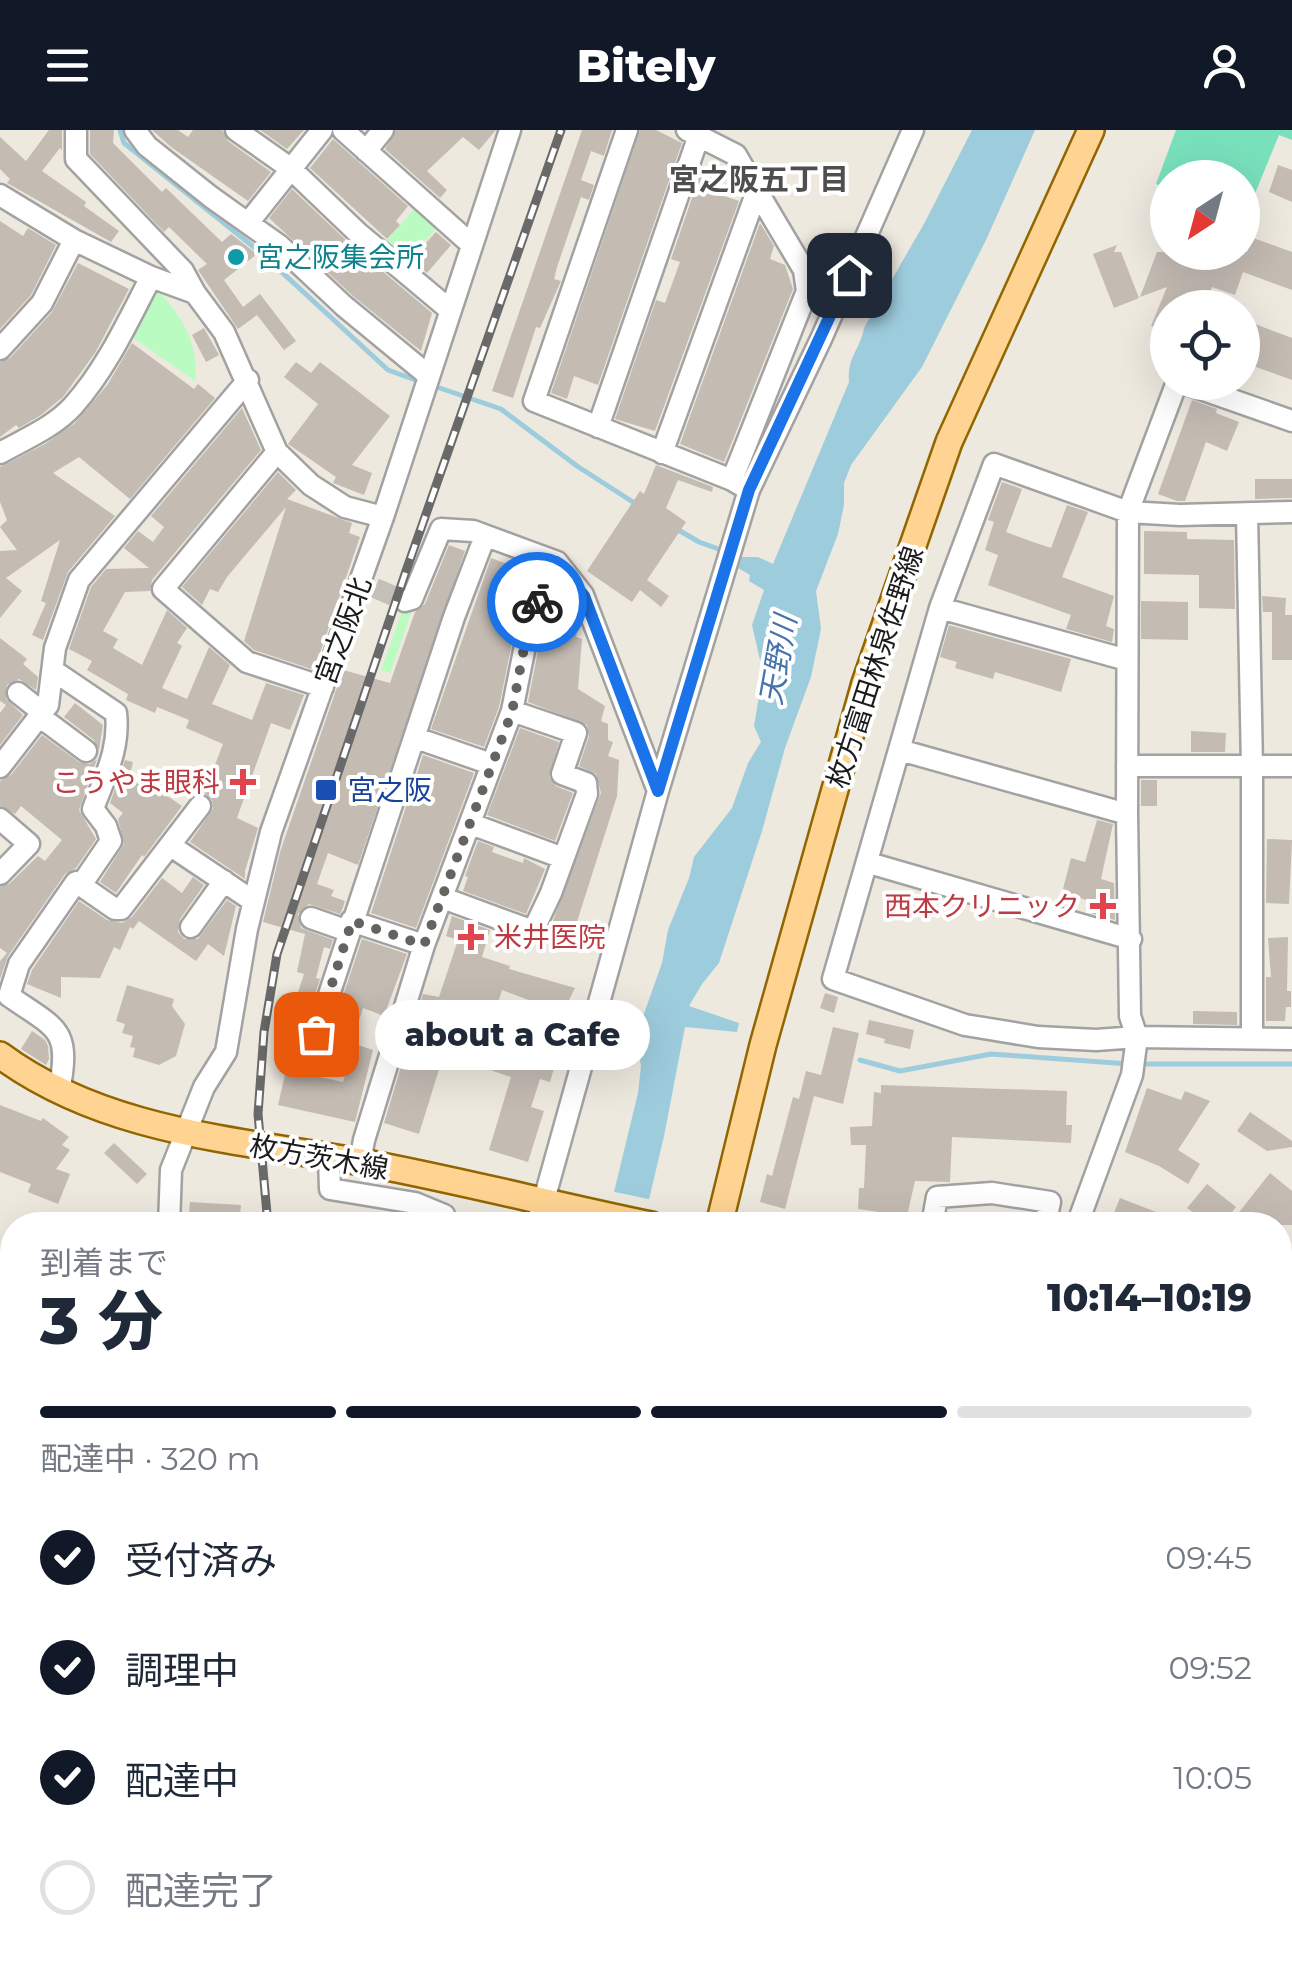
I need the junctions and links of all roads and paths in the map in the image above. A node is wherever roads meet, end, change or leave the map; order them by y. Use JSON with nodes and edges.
{"nodes":[{"id":1,"x":76,"y":130,"type":"edge"},
{"id":2,"x":135,"y":130,"type":"edge"},
{"id":3,"x":236,"y":130,"type":"edge"},
{"id":4,"x":322,"y":130,"type":"edge"},
{"id":5,"x":342,"y":130,"type":"edge"},
{"id":6,"x":382,"y":130,"type":"edge"},
{"id":7,"x":510,"y":130,"type":"edge"},
{"id":8,"x":628,"y":130,"type":"edge"},
{"id":9,"x":913,"y":130,"type":"edge"},
{"id":10,"x":1090,"y":130,"type":"edge"},
{"id":11,"x":693,"y":132,"type":"edge"},
{"id":12,"x":366,"y":151,"type":"junction"},
{"id":13,"x":290,"y":168,"type":"junction"},
{"id":14,"x":757,"y":191,"type":"junction"},
{"id":15,"x":0,"y":195,"type":"edge"},
{"id":16,"x":248,"y":223,"type":"junction"},
{"id":17,"x":74,"y":240,"type":"junction"},
{"id":18,"x":472,"y":245,"type":"junction"},
{"id":19,"x":150,"y":276,"type":"junction"},
{"id":20,"x":194,"y":293,"type":"junction"},
{"id":21,"x":450,"y":310,"type":"junction"},
{"id":22,"x":0,"y":350,"type":"edge"},
{"id":23,"x":248,"y":380,"type":"junction"},
{"id":24,"x":426,"y":383,"type":"junction"},
{"id":25,"x":1172,"y":400,"type":"edge"},
{"id":26,"x":1231,"y":400,"type":"edge"},
{"id":27,"x":1292,"y":421,"type":"edge"},
{"id":28,"x":598,"y":427,"type":"junction"},
{"id":29,"x":277,"y":452,"type":"junction"},
{"id":30,"x":0,"y":453,"type":"edge"},
{"id":31,"x":662,"y":453,"type":"junction"},
{"id":32,"x":740,"y":485,"type":"junction"},
{"id":33,"x":1128,"y":512,"type":"junction"},
{"id":34,"x":1292,"y":512,"type":"edge"},
{"id":35,"x":1247,"y":514,"type":"junction"},
{"id":36,"x":383,"y":517,"type":"junction"},
{"id":37,"x":485,"y":536,"type":"junction"},
{"id":38,"x":556,"y":562,"type":"junction"},
{"id":39,"x":404,"y":600,"type":"dead end"},
{"id":40,"x":940,"y":608,"type":"junction"},
{"id":41,"x":1126,"y":660,"type":"junction"},
{"id":42,"x":54,"y":671,"type":"junction"},
{"id":43,"x":323,"y":687,"type":"junction"},
{"id":44,"x":18,"y":693,"type":"dead end"},
{"id":45,"x":512,"y":712,"type":"junction"},
{"id":46,"x":41,"y":714,"type":"junction"},
{"id":47,"x":416,"y":738,"type":"junction"},
{"id":48,"x":900,"y":750,"type":"junction"},
{"id":49,"x":86,"y":751,"type":"dead end"},
{"id":50,"x":491,"y":764,"type":"junction"},
{"id":51,"x":1128,"y":766,"type":"junction"},
{"id":52,"x":1292,"y":766,"type":"edge"},
{"id":53,"x":1252,"y":767,"type":"junction"},
{"id":54,"x":0,"y":768,"type":"edge"},
{"id":55,"x":658,"y":791,"type":"junction"},
{"id":56,"x":200,"y":806,"type":"dead end"},
{"id":57,"x":1127,"y":814,"type":"junction"},
{"id":58,"x":0,"y":819,"type":"edge"},
{"id":59,"x":471,"y":824,"type":"junction"},
{"id":60,"x":172,"y":846,"type":"junction"},
{"id":61,"x":563,"y":858,"type":"junction"},
{"id":62,"x":869,"y":863,"type":"junction"},
{"id":63,"x":0,"y":874,"type":"edge"},
{"id":64,"x":224,"y":881,"type":"junction"},
{"id":65,"x":80,"y":885,"type":"junction"},
{"id":66,"x":443,"y":898,"type":"junction"},
{"id":67,"x":253,"y":901,"type":"junction"},
{"id":68,"x":311,"y":918,"type":"dead end"},
{"id":69,"x":350,"y":926,"type":"junction"},
{"id":70,"x":191,"y":927,"type":"dead end"},
{"id":71,"x":1131,"y":939,"type":"junction"},
{"id":72,"x":424,"y":945,"type":"junction"},
{"id":73,"x":316,"y":1034,"type":"dead end"},
{"id":74,"x":1252,"y":1037,"type":"junction"},
{"id":75,"x":1292,"y":1038,"type":"edge"},
{"id":76,"x":1136,"y":1045,"type":"junction"},
{"id":77,"x":0,"y":1055,"type":"edge"},
{"id":78,"x":59,"y":1092,"type":"junction"},
{"id":79,"x":186,"y":1133,"type":"junction"},
{"id":80,"x":329,"y":1158,"type":"junction"},
{"id":81,"x":360,"y":1162,"type":"junction"},
{"id":82,"x":544,"y":1211,"type":"edge"},
{"id":83,"x":169,"y":1212,"type":"edge"},
{"id":84,"x":437,"y":1212,"type":"edge"},
{"id":85,"x":722,"y":1212,"type":"edge"},
{"id":86,"x":934,"y":1212,"type":"edge"},
{"id":87,"x":1048,"y":1212,"type":"edge"},
{"id":88,"x":1083,"y":1212,"type":"edge"}],
"edges":[{"from":1,"to":20,"type":"street"},
{"from":2,"to":16,"type":"street"},
{"from":3,"to":13,"type":"street"},
{"from":4,"to":13,"type":"street"},
{"from":5,"to":12,"type":"street"},
{"from":6,"to":12,"type":"street"},
{"from":7,"to":18,"type":"street","name":"宮之阪北"},
{"from":8,"to":28,"type":"street"},
{"from":9,"to":32,"type":"street"},
{"from":10,"to":85,"type":"main road","name":"枚方富田林泉佐野線"},
{"from":11,"to":14,"type":"street"},
{"from":11,"to":28,"type":"street"},
{"from":12,"to":18,"type":"street"},
{"from":13,"to":16,"type":"street"},
{"from":13,"to":21,"type":"street"},
{"from":14,"to":31,"type":"street"},
{"from":14,"to":32,"type":"street"},
{"from":15,"to":17,"type":"street"},
{"from":16,"to":24,"type":"street"},
{"from":17,"to":19,"type":"street"},
{"from":17,"to":22,"type":"street"},
{"from":18,"to":21,"type":"street","name":"宮之阪北"},
{"from":19,"to":20,"type":"street"},
{"from":19,"to":30,"type":"street"},
{"from":20,"to":23,"type":"street"},
{"from":21,"to":24,"type":"street","name":"宮之阪北"},
{"from":23,"to":29,"type":"street"},
{"from":23,"to":42,"type":"street"},
{"from":24,"to":36,"type":"street","name":"宮之阪北"},
{"from":25,"to":33,"type":"street"},
{"from":26,"to":27,"type":"street"},
{"from":28,"to":31,"type":"street"},
{"from":29,"to":36,"type":"street"},
{"from":29,"to":43,"type":"street"},
{"from":31,"to":32,"type":"street"},
{"from":32,"to":55,"type":"street"},
{"from":33,"to":35,"type":"street"},
{"from":33,"to":40,"type":"street"},
{"from":33,"to":41,"type":"street"},
{"from":34,"to":35,"type":"street"},
{"from":35,"to":53,"type":"street"},
{"from":36,"to":43,"type":"street","name":"宮之阪北"},
{"from":37,"to":38,"type":"street"},
{"from":37,"to":39,"type":"street"},
{"from":37,"to":47,"type":"street"},
{"from":38,"to":45,"type":"street"},
{"from":38,"to":55,"type":"street"},
{"from":40,"to":41,"type":"street"},
{"from":40,"to":48,"type":"street"},
{"from":41,"to":51,"type":"street"},
{"from":42,"to":46,"type":"street"},
{"from":42,"to":65,"type":"street"},
{"from":43,"to":67,"type":"street","name":"宮之阪北"},
{"from":44,"to":46,"type":"street"},
{"from":45,"to":50,"type":"street"},
{"from":45,"to":61,"type":"street"},
{"from":46,"to":49,"type":"street"},
{"from":46,"to":54,"type":"street"},
{"from":47,"to":50,"type":"street"},
{"from":47,"to":69,"type":"street"},
{"from":48,"to":57,"type":"street"},
{"from":48,"to":62,"type":"street"},
{"from":50,"to":59,"type":"street"},
{"from":51,"to":53,"type":"street"},
{"from":51,"to":57,"type":"street"},
{"from":52,"to":53,"type":"street"},
{"from":53,"to":74,"type":"street"},
{"from":55,"to":82,"type":"street"},
{"from":56,"to":60,"type":"street"},
{"from":57,"to":71,"type":"street"},
{"from":58,"to":63,"type":"street"},
{"from":59,"to":61,"type":"street"},
{"from":59,"to":66,"type":"street"},
{"from":60,"to":64,"type":"street"},
{"from":60,"to":65,"type":"street"},
{"from":61,"to":66,"type":"street"},
{"from":62,"to":71,"type":"street"},
{"from":62,"to":76,"type":"street"},
{"from":64,"to":67,"type":"street"},
{"from":64,"to":70,"type":"street"},
{"from":65,"to":78,"type":"street"},
{"from":66,"to":72,"type":"street"},
{"from":67,"to":79,"type":"street","name":"宮之阪北"},
{"from":68,"to":69,"type":"street"},
{"from":69,"to":72,"type":"street"},
{"from":69,"to":73,"type":"street"},
{"from":71,"to":76,"type":"street"},
{"from":72,"to":81,"type":"street"},
{"from":74,"to":75,"type":"street"},
{"from":74,"to":76,"type":"street"},
{"from":76,"to":88,"type":"street"},
{"from":77,"to":78,"type":"main road","name":"枚方茨木線"},
{"from":78,"to":79,"type":"main road","name":"枚方茨木線"},
{"from":79,"to":80,"type":"main road","name":"枚方茨木線"},
{"from":79,"to":83,"type":"street","name":"宮之阪北"},
{"from":80,"to":81,"type":"main road","name":"枚方茨木線"},
{"from":80,"to":84,"type":"street"},
{"from":81,"to":82,"type":"main road","name":"枚方茨木線"},
{"from":86,"to":87,"type":"street"}]}
